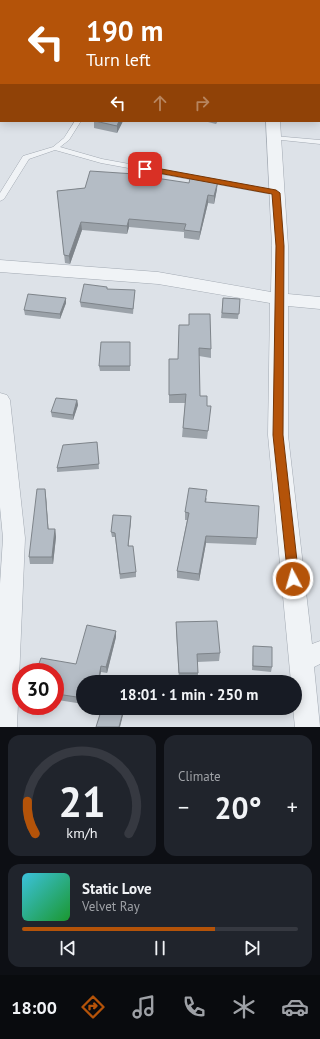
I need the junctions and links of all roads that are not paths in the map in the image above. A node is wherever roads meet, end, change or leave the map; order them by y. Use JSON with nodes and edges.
{"nodes":[{"id":1,"x":77,"y":122,"type":"edge"},
{"id":2,"x":274,"y":130,"type":"edge"},
{"id":3,"x":320,"y":142,"type":"edge"},
{"id":4,"x":55,"y":148,"type":"junction"},
{"id":5,"x":276,"y":193,"type":"junction"},
{"id":6,"x":0,"y":199,"type":"edge"},
{"id":7,"x":0,"y":266,"type":"edge"},
{"id":8,"x":280,"y":299,"type":"junction"},
{"id":9,"x":320,"y":303,"type":"edge"},
{"id":10,"x":0,"y":400,"type":"edge"},
{"id":11,"x":310,"y":654,"type":"edge"},
{"id":12,"x":4,"y":727,"type":"edge"},
{"id":13,"x":308,"y":727,"type":"edge"}],
"edges":[{"from":1,"to":4,"type":"lane"},
{"from":2,"to":3,"type":"lane"},
{"from":2,"to":5,"type":"street"},
{"from":4,"to":5,"type":"lane"},
{"from":4,"to":6,"type":"lane"},
{"from":5,"to":8,"type":"street"},
{"from":7,"to":8,"type":"street"},
{"from":8,"to":9,"type":"street"},
{"from":8,"to":11,"type":"street"},
{"from":10,"to":12,"type":"street"},
{"from":11,"to":13,"type":"street"}]}
